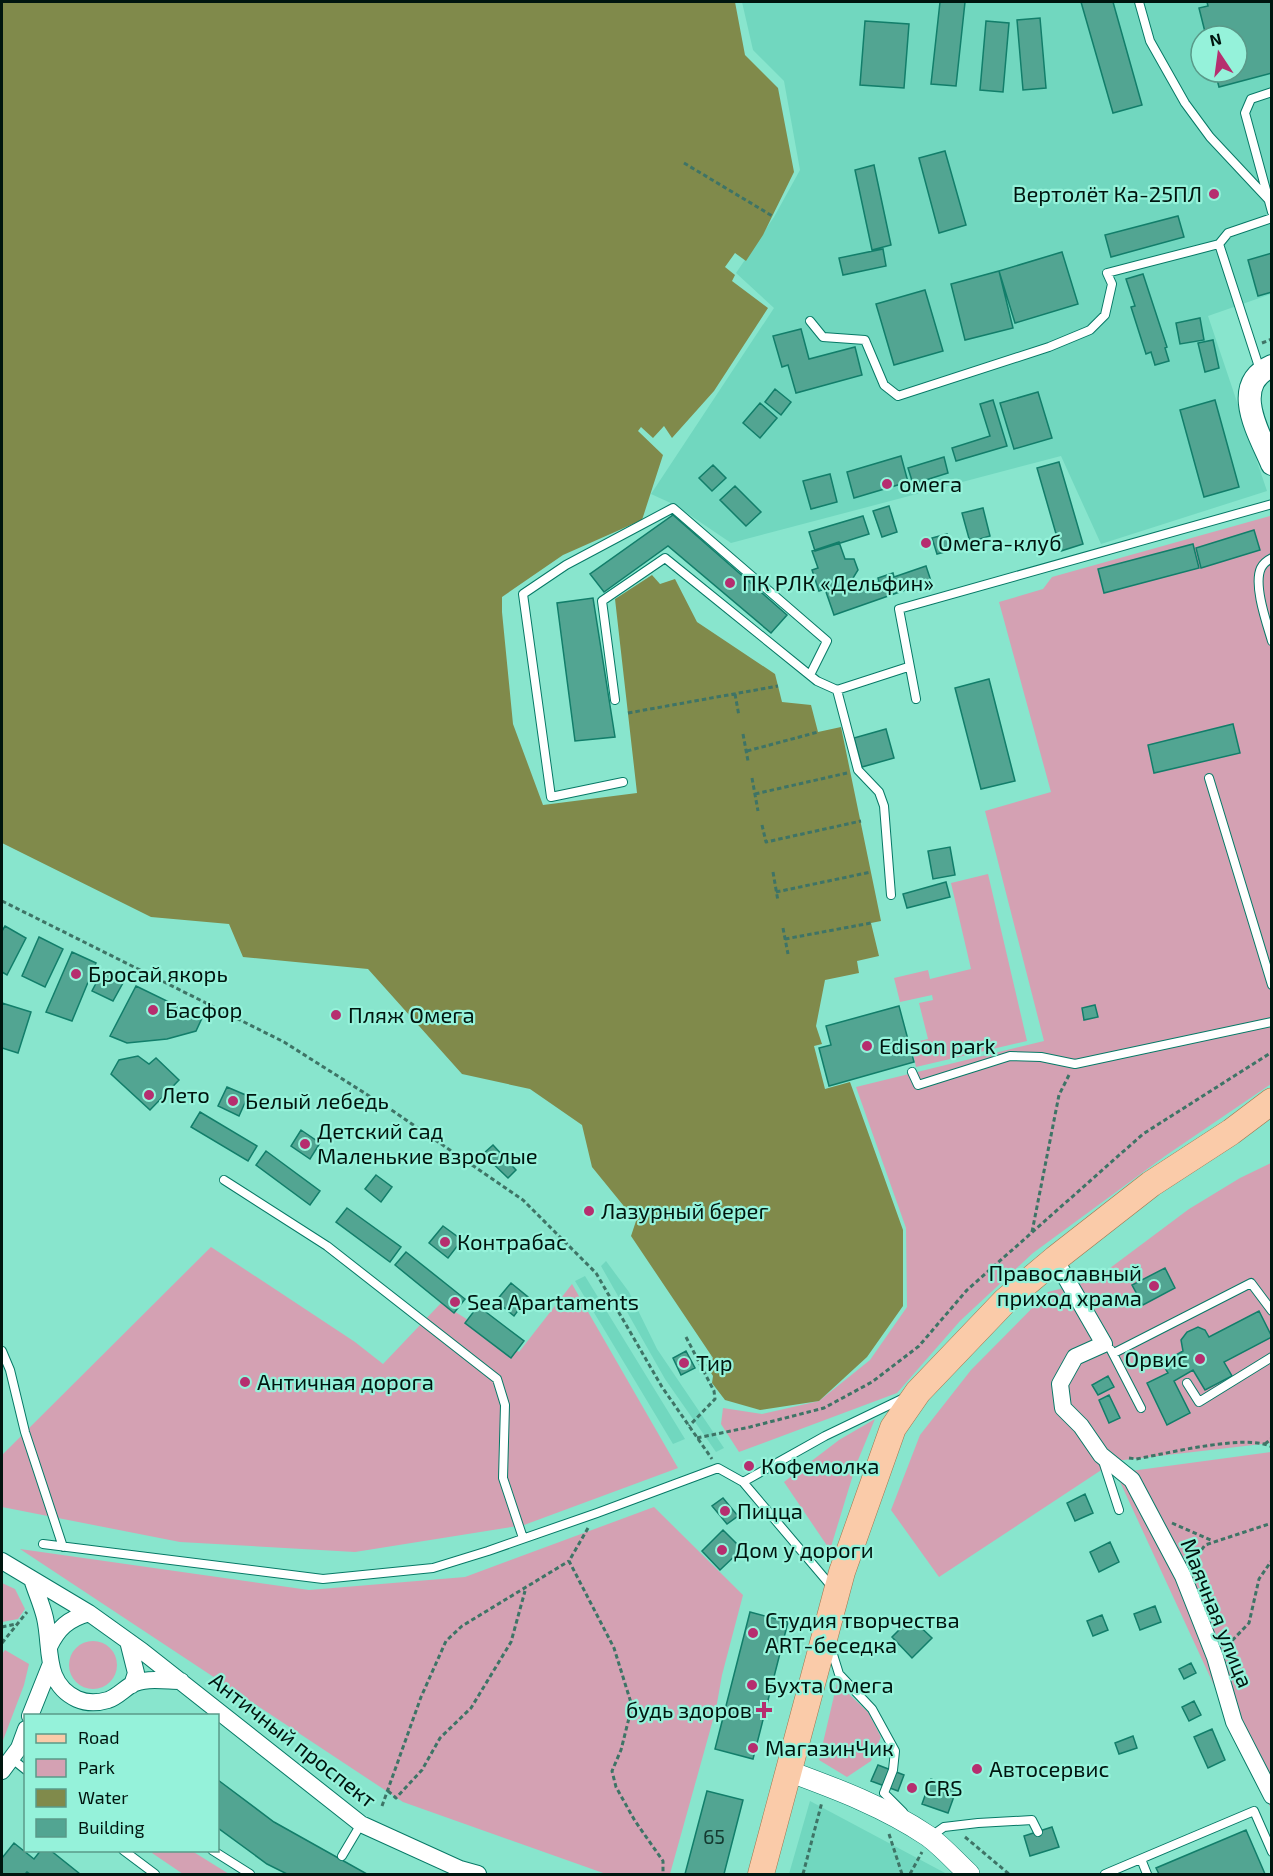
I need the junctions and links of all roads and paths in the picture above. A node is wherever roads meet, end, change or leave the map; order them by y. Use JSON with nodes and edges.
{"nodes":[{"id":1,"x":1139,"y":2,"type":"edge"},
{"id":2,"x":1272,"y":92,"type":"edge"},
{"id":3,"x":684,"y":163,"type":"dead end"},
{"id":4,"x":1268,"y":199,"type":"junction"},
{"id":5,"x":1272,"y":212,"type":"edge"},
{"id":6,"x":774,"y":217,"type":"dead end"},
{"id":7,"x":1272,"y":218,"type":"edge"},
{"id":8,"x":1219,"y":244,"type":"junction"},
{"id":9,"x":810,"y":321,"type":"dead end"},
{"id":10,"x":1266,"y":368,"type":"edge"},
{"id":11,"x":1252,"y":416,"type":"junction"},
{"id":12,"x":1272,"y":434,"type":"edge"},
{"id":13,"x":1272,"y":464,"type":"edge"},
{"id":14,"x":1272,"y":504,"type":"edge"},
{"id":15,"x":1272,"y":558,"type":"edge"},
{"id":16,"x":1272,"y":641,"type":"edge"},
{"id":17,"x":909,"y":667,"type":"junction"},
{"id":18,"x":810,"y":675,"type":"junction"},
{"id":19,"x":778,"y":686,"type":"dead end"},
{"id":20,"x":837,"y":690,"type":"junction"},
{"id":21,"x":735,"y":694,"type":"junction"},
{"id":22,"x":916,"y":699,"type":"dead end"},
{"id":23,"x":615,"y":700,"type":"dead end"},
{"id":24,"x":628,"y":713,"type":"dead end"},
{"id":25,"x":739,"y":716,"type":"dead end"},
{"id":26,"x":818,"y":732,"type":"dead end"},
{"id":27,"x":743,"y":734,"type":"dead end"},
{"id":28,"x":747,"y":751,"type":"junction"},
{"id":29,"x":748,"y":761,"type":"dead end"},
{"id":30,"x":850,"y":772,"type":"dead end"},
{"id":31,"x":752,"y":778,"type":"dead end"},
{"id":32,"x":1209,"y":778,"type":"dead end"},
{"id":33,"x":622,"y":782,"type":"dead end"},
{"id":34,"x":755,"y":794,"type":"junction"},
{"id":35,"x":758,"y":811,"type":"dead end"},
{"id":36,"x":861,"y":821,"type":"dead end"},
{"id":37,"x":762,"y":825,"type":"dead end"},
{"id":38,"x":772,"y":872,"type":"dead end"},
{"id":39,"x":871,"y":872,"type":"dead end"},
{"id":40,"x":776,"y":892,"type":"junction"},
{"id":41,"x":891,"y":895,"type":"dead end"},
{"id":42,"x":2,"y":901,"type":"edge"},
{"id":43,"x":778,"y":901,"type":"dead end"},
{"id":44,"x":871,"y":923,"type":"dead end"},
{"id":45,"x":783,"y":928,"type":"dead end"},
{"id":46,"x":785,"y":939,"type":"junction"},
{"id":47,"x":788,"y":954,"type":"dead end"},
{"id":48,"x":1272,"y":985,"type":"edge"},
{"id":49,"x":1272,"y":1022,"type":"edge"},
{"id":50,"x":1272,"y":1052,"type":"edge"},
{"id":51,"x":1075,"y":1064,"type":"junction"},
{"id":52,"x":912,"y":1072,"type":"dead end"},
{"id":53,"x":1272,"y":1101,"type":"edge"},
{"id":54,"x":1272,"y":1122,"type":"edge"},
{"id":55,"x":1231,"y":1132,"type":"junction"},
{"id":56,"x":224,"y":1180,"type":"dead end"},
{"id":57,"x":1032,"y":1233,"type":"junction"},
{"id":58,"x":1055,"y":1259,"type":"junction"},
{"id":59,"x":1272,"y":1311,"type":"edge"},
{"id":60,"x":686,"y":1337,"type":"dead end"},
{"id":61,"x":1109,"y":1348,"type":"junction"},
{"id":62,"x":2,"y":1351,"type":"edge"},
{"id":63,"x":1272,"y":1357,"type":"edge"},
{"id":64,"x":1187,"y":1383,"type":"dead end"},
{"id":65,"x":918,"y":1392,"type":"junction"},
{"id":66,"x":1141,"y":1408,"type":"dead end"},
{"id":67,"x":689,"y":1426,"type":"junction"},
{"id":68,"x":697,"y":1438,"type":"junction"},
{"id":69,"x":1272,"y":1438,"type":"edge"},
{"id":70,"x":1265,"y":1444,"type":"junction"},
{"id":71,"x":1272,"y":1447,"type":"edge"},
{"id":72,"x":1101,"y":1455,"type":"junction"},
{"id":73,"x":718,"y":1468,"type":"junction"},
{"id":74,"x":743,"y":1482,"type":"junction"},
{"id":75,"x":1119,"y":1510,"type":"dead end"},
{"id":76,"x":597,"y":1513,"type":"junction"},
{"id":77,"x":1150,"y":1513,"type":"junction"},
{"id":78,"x":1272,"y":1523,"type":"edge"},
{"id":79,"x":523,"y":1538,"type":"junction"},
{"id":80,"x":1214,"y":1541,"type":"junction"},
{"id":81,"x":43,"y":1544,"type":"dead end"},
{"id":82,"x":63,"y":1547,"type":"junction"},
{"id":83,"x":1272,"y":1560,"type":"edge"},
{"id":84,"x":569,"y":1561,"type":"junction"},
{"id":85,"x":2,"y":1562,"type":"edge"},
{"id":86,"x":1183,"y":1576,"type":"junction"},
{"id":87,"x":32,"y":1579,"type":"junction"},
{"id":88,"x":526,"y":1589,"type":"junction"},
{"id":89,"x":837,"y":1592,"type":"junction"},
{"id":90,"x":27,"y":1604,"type":"dead end"},
{"id":91,"x":88,"y":1613,"type":"junction"},
{"id":92,"x":18,"y":1624,"type":"junction"},
{"id":93,"x":2,"y":1626,"type":"edge"},
{"id":94,"x":827,"y":1634,"type":"junction"},
{"id":95,"x":128,"y":1641,"type":"junction"},
{"id":96,"x":2,"y":1643,"type":"edge"},
{"id":97,"x":49,"y":1647,"type":"junction"},
{"id":98,"x":1215,"y":1658,"type":"junction"},
{"id":99,"x":50,"y":1666,"type":"junction"},
{"id":100,"x":181,"y":1681,"type":"junction"},
{"id":101,"x":132,"y":1685,"type":"junction"},
{"id":102,"x":100,"y":1701,"type":"junction"},
{"id":103,"x":31,"y":1714,"type":"edge"},
{"id":104,"x":79,"y":1714,"type":"edge"},
{"id":105,"x":24,"y":1733,"type":"edge"},
{"id":106,"x":14,"y":1755,"type":"edge"},
{"id":107,"x":24,"y":1768,"type":"edge"},
{"id":108,"x":788,"y":1771,"type":"junction"},
{"id":109,"x":826,"y":1785,"type":"junction"},
{"id":110,"x":388,"y":1791,"type":"junction"},
{"id":111,"x":1272,"y":1796,"type":"edge"},
{"id":112,"x":883,"y":1801,"type":"junction"},
{"id":113,"x":382,"y":1806,"type":"dead end"},
{"id":114,"x":361,"y":1824,"type":"junction"},
{"id":115,"x":950,"y":1826,"type":"junction"},
{"id":116,"x":1038,"y":1832,"type":"dead end"},
{"id":117,"x":929,"y":1837,"type":"junction"},
{"id":118,"x":128,"y":1852,"type":"edge"},
{"id":119,"x":214,"y":1852,"type":"edge"},
{"id":120,"x":1272,"y":1852,"type":"edge"},
{"id":121,"x":342,"y":1856,"type":"dead end"},
{"id":122,"x":1141,"y":1859,"type":"junction"},
{"id":123,"x":155,"y":1875,"type":"edge"},
{"id":124,"x":250,"y":1875,"type":"edge"},
{"id":125,"x":478,"y":1875,"type":"edge"},
{"id":126,"x":663,"y":1875,"type":"edge"},
{"id":127,"x":760,"y":1875,"type":"edge"},
{"id":128,"x":803,"y":1875,"type":"edge"},
{"id":129,"x":902,"y":1875,"type":"edge"},
{"id":130,"x":910,"y":1875,"type":"edge"},
{"id":131,"x":969,"y":1875,"type":"edge"},
{"id":132,"x":1009,"y":1875,"type":"edge"},
{"id":133,"x":1105,"y":1875,"type":"edge"},
{"id":134,"x":1147,"y":1875,"type":"edge"}],
"edges":[{"from":1,"to":4,"type":"lane"},
{"from":2,"to":4,"type":"lane"},
{"from":3,"to":6,"type":"path"},
{"from":4,"to":5,"type":"lane"},
{"from":7,"to":8,"type":"lane"},
{"from":8,"to":9,"type":"lane"},
{"from":8,"to":10,"type":"lane"},
{"from":10,"to":11,"type":"main road"},
{"from":11,"to":12,"type":"main road"},
{"from":11,"to":13,"type":"main road"},
{"from":14,"to":17,"type":"lane"},
{"from":15,"to":16,"type":"lane"},
{"from":17,"to":20,"type":"lane"},
{"from":17,"to":22,"type":"lane"},
{"from":18,"to":20,"type":"lane"},
{"from":18,"to":23,"type":"lane"},
{"from":18,"to":33,"type":"lane"},
{"from":19,"to":21,"type":"path"},
{"from":20,"to":41,"type":"lane"},
{"from":21,"to":24,"type":"path"},
{"from":21,"to":25,"type":"path"},
{"from":26,"to":28,"type":"path"},
{"from":27,"to":28,"type":"path"},
{"from":28,"to":29,"type":"path"},
{"from":30,"to":34,"type":"path"},
{"from":31,"to":34,"type":"path"},
{"from":32,"to":48,"type":"lane"},
{"from":34,"to":35,"type":"path"},
{"from":36,"to":37,"type":"path"},
{"from":38,"to":40,"type":"path"},
{"from":39,"to":40,"type":"path"},
{"from":40,"to":43,"type":"path"},
{"from":42,"to":67,"type":"path"},
{"from":44,"to":46,"type":"path"},
{"from":45,"to":46,"type":"path"},
{"from":46,"to":47,"type":"path"},
{"from":49,"to":51,"type":"lane"},
{"from":50,"to":57,"type":"path"},
{"from":51,"to":52,"type":"lane"},
{"from":51,"to":57,"type":"path"},
{"from":53,"to":55,"type":"main road"},
{"from":54,"to":55,"type":"main road"},
{"from":55,"to":58,"type":"main road"},
{"from":56,"to":79,"type":"lane"},
{"from":57,"to":68,"type":"path"},
{"from":58,"to":61,"type":"street"},
{"from":58,"to":65,"type":"main road"},
{"from":59,"to":61,"type":"lane"},
{"from":60,"to":67,"type":"path"},
{"from":61,"to":66,"type":"lane"},
{"from":61,"to":72,"type":"street","name":"Маячная улица"},
{"from":62,"to":82,"type":"lane"},
{"from":63,"to":64,"type":"lane"},
{"from":65,"to":74,"type":"lane"},
{"from":65,"to":89,"type":"main road"},
{"from":67,"to":68,"type":"path"},
{"from":68,"to":73,"type":"path"},
{"from":69,"to":70,"type":"path"},
{"from":70,"to":71,"type":"path"},
{"from":70,"to":72,"type":"path"},
{"from":72,"to":75,"type":"lane"},
{"from":72,"to":77,"type":"street","name":"Маячная улица"},
{"from":73,"to":74,"type":"lane"},
{"from":73,"to":76,"type":"lane"},
{"from":74,"to":89,"type":"lane"},
{"from":76,"to":79,"type":"lane"},
{"from":76,"to":84,"type":"path"},
{"from":77,"to":80,"type":"path"},
{"from":77,"to":86,"type":"street","name":"Маячная улица"},
{"from":78,"to":80,"type":"path"},
{"from":79,"to":82,"type":"lane"},
{"from":80,"to":86,"type":"path"},
{"from":81,"to":82,"type":"lane"},
{"from":83,"to":98,"type":"path"},
{"from":84,"to":88,"type":"path"},
{"from":84,"to":126,"type":"path"},
{"from":85,"to":87,"type":"street","name":"Античный проспект"},
{"from":86,"to":98,"type":"street","name":"Маячная улица"},
{"from":87,"to":91,"type":"street","name":"Античный проспект"},
{"from":87,"to":97,"type":"street"},
{"from":88,"to":110,"type":"path"},
{"from":88,"to":110,"type":"path"},
{"from":89,"to":94,"type":"main road"},
{"from":90,"to":92,"type":"path"},
{"from":91,"to":95,"type":"street","name":"Античный проспект"},
{"from":91,"to":97,"type":"street"},
{"from":92,"to":93,"type":"path"},
{"from":92,"to":96,"type":"path"},
{"from":94,"to":108,"type":"main road"},
{"from":94,"to":112,"type":"lane"},
{"from":95,"to":100,"type":"street","name":"Античный проспект"},
{"from":95,"to":101,"type":"street"},
{"from":97,"to":99,"type":"street"},
{"from":98,"to":111,"type":"street","name":"Маячная улица"},
{"from":99,"to":102,"type":"street"},
{"from":99,"to":103,"type":"street"},
{"from":100,"to":101,"type":"street","name":"Античный проспект"},
{"from":100,"to":114,"type":"street","name":"Античный проспект"},
{"from":101,"to":102,"type":"street","name":"Античный проспект"},
{"from":102,"to":104,"type":"street","name":"Античный проспект"},
{"from":105,"to":106,"type":"street"},
{"from":106,"to":107,"type":"lane"},
{"from":108,"to":109,"type":"street"},
{"from":108,"to":127,"type":"main road"},
{"from":109,"to":112,"type":"street"},
{"from":109,"to":128,"type":"path"},
{"from":110,"to":113,"type":"path"},
{"from":112,"to":117,"type":"street"},
{"from":112,"to":129,"type":"path"},
{"from":114,"to":121,"type":"lane"},
{"from":114,"to":125,"type":"street","name":"Античный проспект"},
{"from":115,"to":116,"type":"lane"},
{"from":115,"to":117,"type":"lane"},
{"from":115,"to":132,"type":"path"},
{"from":117,"to":130,"type":"path"},
{"from":117,"to":131,"type":"street"},
{"from":118,"to":123,"type":"lane"},
{"from":119,"to":124,"type":"lane"},
{"from":120,"to":122,"type":"lane"},
{"from":122,"to":133,"type":"lane"},
{"from":122,"to":134,"type":"lane"}]}
